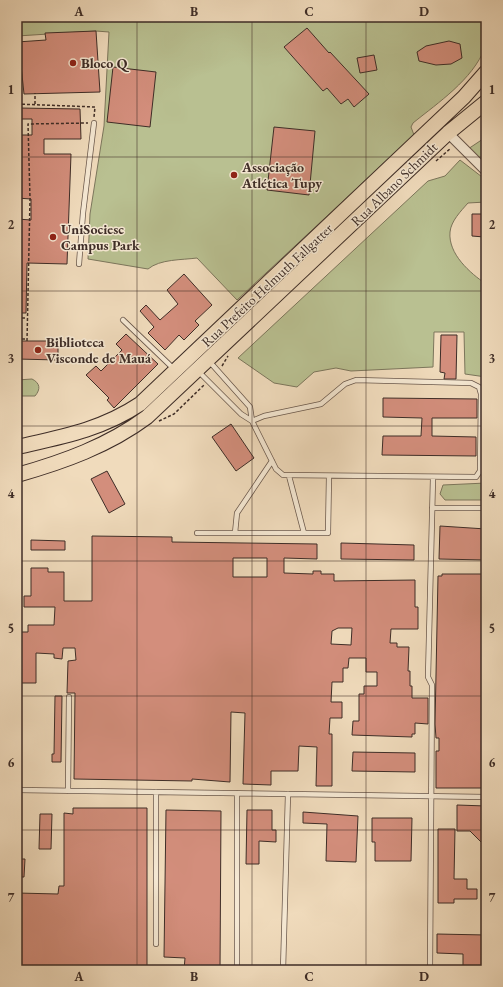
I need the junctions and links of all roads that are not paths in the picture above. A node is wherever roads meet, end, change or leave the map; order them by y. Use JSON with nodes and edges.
{"nodes":[{"id":1,"x":486,"y":72,"type":"edge"},
{"id":2,"x":486,"y":102,"type":"edge"},
{"id":3,"x":94,"y":123,"type":"road end"},
{"id":4,"x":448,"y":133,"type":"junction"},
{"id":5,"x":486,"y":170,"type":"edge"},
{"id":6,"x":80,"y":264,"type":"dead end"},
{"id":7,"x":123,"y":320,"type":"dead end"},
{"id":8,"x":208,"y":360,"type":"junction"},
{"id":9,"x":176,"y":371,"type":"junction"},
{"id":10,"x":198,"y":371,"type":"junction"},
{"id":11,"x":252,"y":421,"type":"junction"},
{"id":12,"x":17,"y":447,"type":"edge"},
{"id":13,"x":272,"y":461,"type":"junction"},
{"id":14,"x":17,"y":475,"type":"edge"},
{"id":15,"x":289,"y":476,"type":"junction"},
{"id":16,"x":329,"y":476,"type":"junction"},
{"id":17,"x":433,"y":478,"type":"junction"},
{"id":18,"x":432,"y":508,"type":"junction"},
{"id":19,"x":486,"y":508,"type":"edge"},
{"id":20,"x":197,"y":533,"type":"dead end"},
{"id":21,"x":235,"y":533,"type":"junction"},
{"id":22,"x":304,"y":533,"type":"junction"},
{"id":23,"x":70,"y":697,"type":"dead end"},
{"id":24,"x":17,"y":790,"type":"edge"},
{"id":25,"x":68,"y":791,"type":"junction"},
{"id":26,"x":156,"y":792,"type":"junction"},
{"id":27,"x":237,"y":794,"type":"junction"},
{"id":28,"x":288,"y":794,"type":"junction"},
{"id":29,"x":431,"y":796,"type":"junction"},
{"id":30,"x":486,"y":797,"type":"edge"},
{"id":31,"x":156,"y":944,"type":"dead end"},
{"id":32,"x":237,"y":970,"type":"edge"},
{"id":33,"x":283,"y":970,"type":"edge"},
{"id":34,"x":430,"y":970,"type":"edge"}],
"edges":[{"from":1,"to":9,"type":"main road","name":"Rua Prefeito Helmuth Fallgatter"},
{"from":2,"to":4,"type":"main road","name":"Rua Albano Schmidt"},
{"from":3,"to":6,"type":"lane"},
{"from":4,"to":5,"type":"street"},
{"from":4,"to":8,"type":"main road","name":"Rua Albano Schmidt"},
{"from":7,"to":9,"type":"lane"},
{"from":8,"to":10,"type":"main road","name":"Rua Albano Schmidt"},
{"from":8,"to":11,"type":"lane"},
{"from":9,"to":12,"type":"main road","name":"Rua Prefeito Helmuth Fallgatter"},
{"from":10,"to":11,"type":"lane"},
{"from":10,"to":14,"type":"main road","name":"Rua Albano Schmidt"},
{"from":11,"to":13,"type":"lane"},
{"from":11,"to":17,"type":"lane"},
{"from":13,"to":15,"type":"lane"},
{"from":13,"to":21,"type":"lane"},
{"from":15,"to":16,"type":"lane"},
{"from":15,"to":22,"type":"lane"},
{"from":16,"to":17,"type":"lane"},
{"from":16,"to":22,"type":"lane"},
{"from":17,"to":18,"type":"lane"},
{"from":18,"to":19,"type":"lane"},
{"from":18,"to":29,"type":"lane"},
{"from":20,"to":21,"type":"lane"},
{"from":21,"to":22,"type":"lane"},
{"from":23,"to":25,"type":"lane"},
{"from":24,"to":25,"type":"lane"},
{"from":25,"to":26,"type":"lane"},
{"from":26,"to":27,"type":"lane"},
{"from":26,"to":31,"type":"lane"},
{"from":27,"to":28,"type":"lane"},
{"from":27,"to":32,"type":"lane"},
{"from":28,"to":29,"type":"lane"},
{"from":28,"to":33,"type":"lane"},
{"from":29,"to":30,"type":"lane"},
{"from":29,"to":34,"type":"lane"}]}
